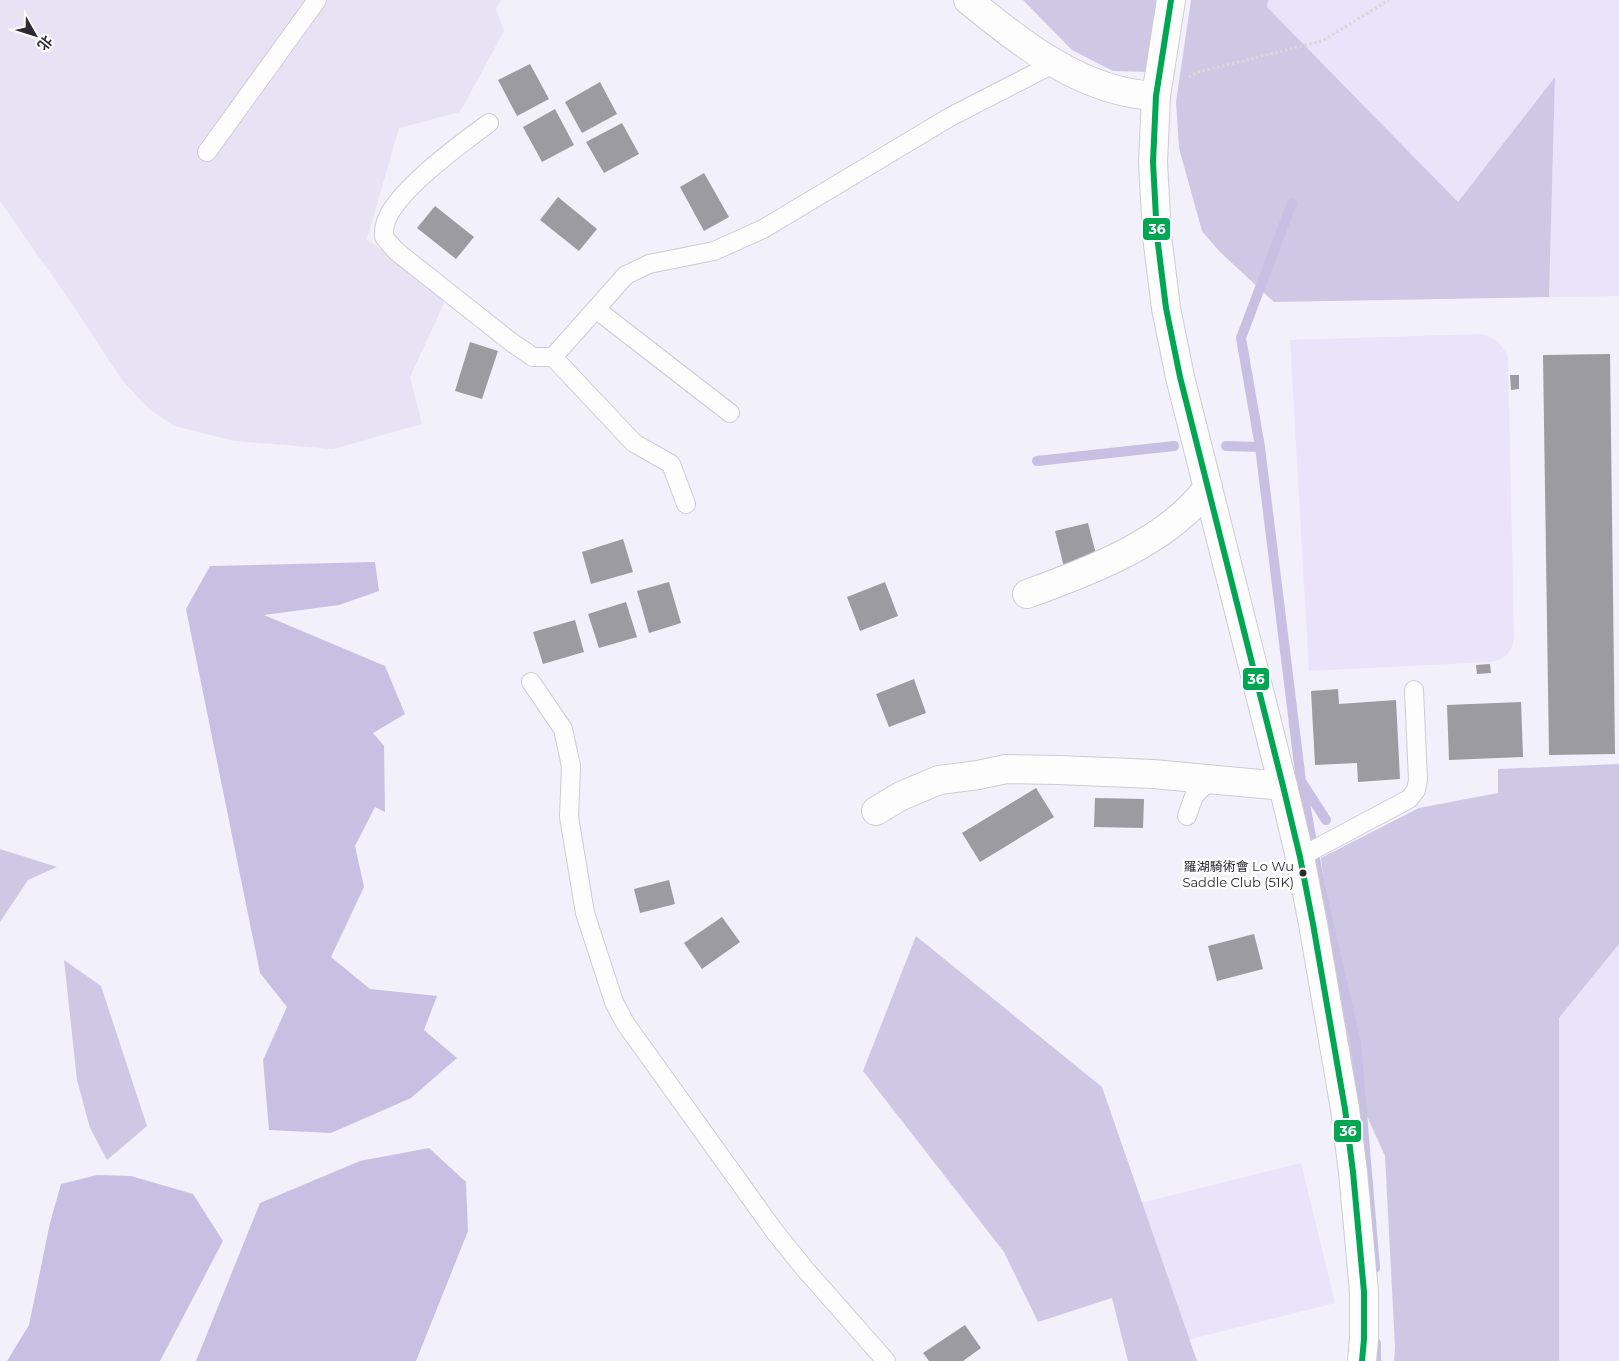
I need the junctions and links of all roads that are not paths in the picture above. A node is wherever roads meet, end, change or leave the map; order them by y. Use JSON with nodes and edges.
{"nodes":[{"id":1,"x":317,"y":0,"type":"edge"},
{"id":2,"x":968,"y":0,"type":"edge"},
{"id":3,"x":1172,"y":0,"type":"edge"},
{"id":4,"x":1056,"y":63,"type":"junction"},
{"id":5,"x":1156,"y":96,"type":"junction"},
{"id":6,"x":489,"y":123,"type":"dead end"},
{"id":7,"x":207,"y":152,"type":"dead end"},
{"id":8,"x":597,"y":310,"type":"junction"},
{"id":9,"x":553,"y":357,"type":"junction"},
{"id":10,"x":730,"y":413,"type":"dead end"},
{"id":11,"x":1208,"y":487,"type":"junction"},
{"id":12,"x":686,"y":504,"type":"dead end"},
{"id":13,"x":1026,"y":594,"type":"dead end"},
{"id":14,"x":531,"y":682,"type":"dead end"},
{"id":15,"x":1414,"y":690,"type":"dead end"},
{"id":16,"x":1211,"y":779,"type":"junction"},
{"id":17,"x":1284,"y":786,"type":"junction"},
{"id":18,"x":876,"y":811,"type":"dead end"},
{"id":19,"x":1187,"y":816,"type":"dead end"},
{"id":20,"x":1300,"y":856,"type":"junction"},
{"id":21,"x":886,"y":1361,"type":"edge"},
{"id":22,"x":1362,"y":1361,"type":"edge"}],
"edges":[{"from":1,"to":7,"type":"lane"},
{"from":2,"to":4,"type":"street"},
{"from":3,"to":5,"type":"street"},
{"from":4,"to":5,"type":"street"},
{"from":4,"to":8,"type":"lane"},
{"from":5,"to":11,"type":"street"},
{"from":6,"to":9,"type":"lane"},
{"from":8,"to":9,"type":"lane"},
{"from":8,"to":10,"type":"lane"},
{"from":9,"to":12,"type":"lane"},
{"from":11,"to":13,"type":"street"},
{"from":11,"to":17,"type":"street"},
{"from":14,"to":21,"type":"lane"},
{"from":15,"to":20,"type":"lane"},
{"from":16,"to":17,"type":"street"},
{"from":16,"to":18,"type":"street"},
{"from":16,"to":19,"type":"lane"},
{"from":17,"to":20,"type":"street"},
{"from":20,"to":22,"type":"street"}]}
